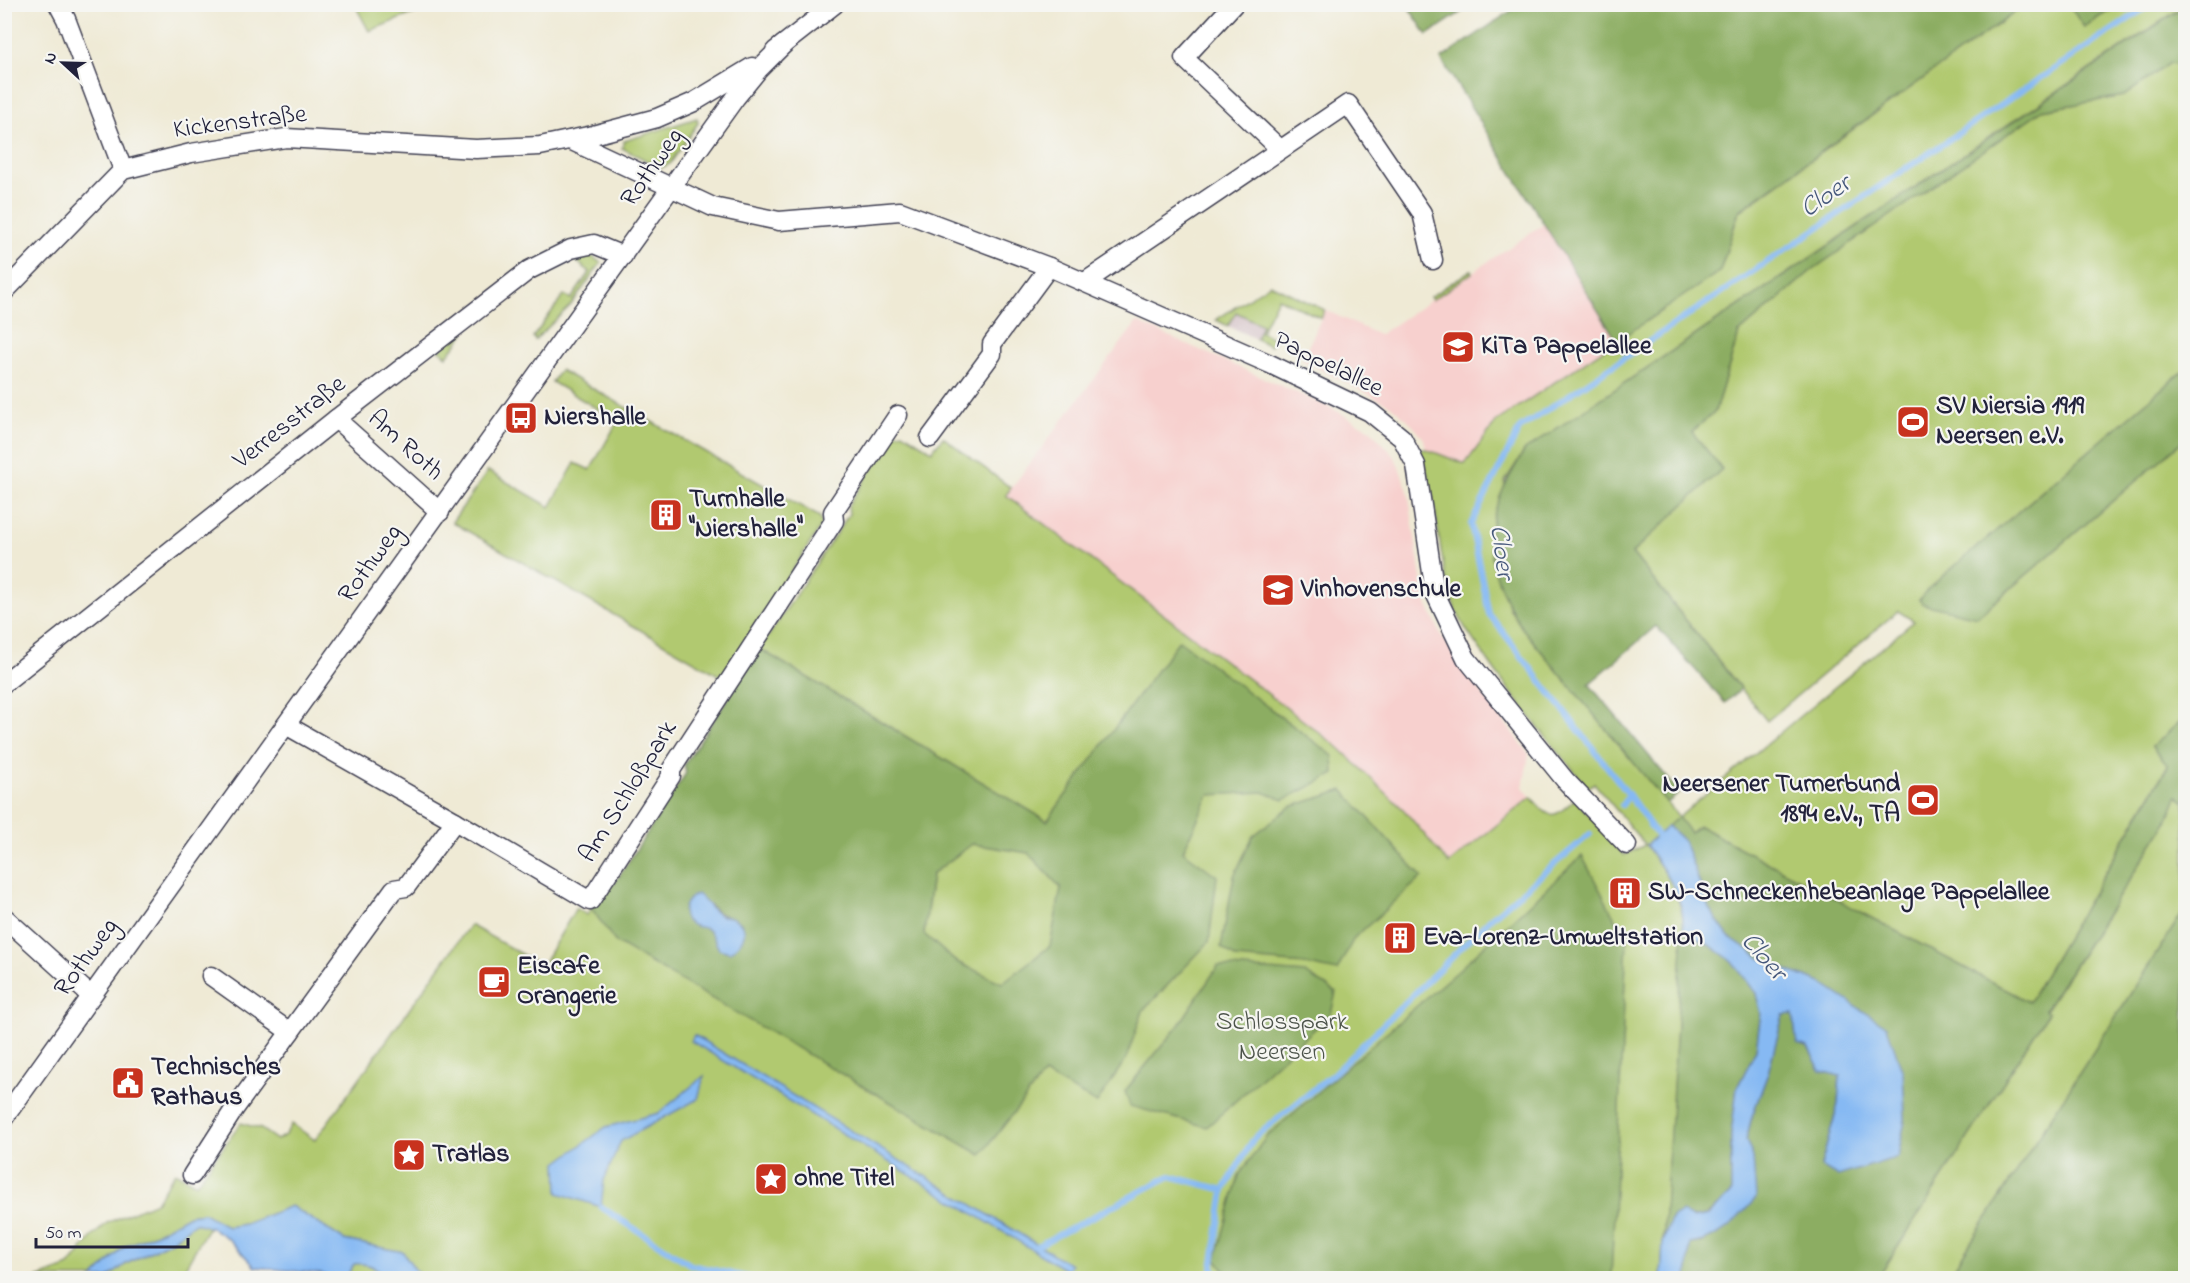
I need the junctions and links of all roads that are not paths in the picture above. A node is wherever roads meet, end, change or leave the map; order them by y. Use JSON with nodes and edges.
{"nodes":[{"id":1,"x":58,"y":4,"type":"edge"},
{"id":2,"x":835,"y":4,"type":"edge"},
{"id":3,"x":1234,"y":4,"type":"edge"},
{"id":4,"x":784,"y":44,"type":"junction"},
{"id":5,"x":570,"y":140,"type":"junction"},
{"id":6,"x":1280,"y":149,"type":"junction"},
{"id":7,"x":123,"y":170,"type":"junction"},
{"id":8,"x":670,"y":187,"type":"junction"},
{"id":9,"x":623,"y":256,"type":"junction"},
{"id":10,"x":1433,"y":260,"type":"dead end"},
{"id":11,"x":1048,"y":267,"type":"junction"},
{"id":12,"x":1084,"y":282,"type":"junction"},
{"id":13,"x":4,"y":292,"type":"edge"},
{"id":14,"x":898,"y":415,"type":"dead end"},
{"id":15,"x":336,"y":419,"type":"junction"},
{"id":16,"x":930,"y":438,"type":"dead end"},
{"id":17,"x":440,"y":512,"type":"junction"},
{"id":18,"x":4,"y":683,"type":"edge"},
{"id":19,"x":286,"y":726,"type":"junction"},
{"id":20,"x":455,"y":821,"type":"junction"},
{"id":21,"x":1627,"y":845,"type":"dead end"},
{"id":22,"x":4,"y":917,"type":"edge"},
{"id":23,"x":211,"y":975,"type":"dead end"},
{"id":24,"x":91,"y":996,"type":"junction"},
{"id":25,"x":290,"y":1032,"type":"junction"},
{"id":26,"x":4,"y":1118,"type":"edge"},
{"id":27,"x":192,"y":1175,"type":"dead end"}],
"edges":[{"from":1,"to":7,"type":"street"},
{"from":2,"to":4,"type":"street","name":"Kickenstraße"},
{"from":3,"to":6,"type":"street"},
{"from":4,"to":5,"type":"street","name":"Kickenstraße"},
{"from":4,"to":8,"type":"street","name":"Rothweg"},
{"from":5,"to":7,"type":"street","name":"Kickenstraße"},
{"from":5,"to":8,"type":"street"},
{"from":6,"to":10,"type":"street"},
{"from":6,"to":12,"type":"street"},
{"from":7,"to":13,"type":"street"},
{"from":8,"to":9,"type":"street","name":"Rothweg"},
{"from":8,"to":11,"type":"street","name":"Pappelallee"},
{"from":9,"to":15,"type":"street","name":"Verresstraße"},
{"from":9,"to":17,"type":"street","name":"Rothweg"},
{"from":11,"to":12,"type":"street","name":"Pappelallee"},
{"from":11,"to":16,"type":"street"},
{"from":12,"to":21,"type":"street","name":"Pappelallee"},
{"from":14,"to":20,"type":"street","name":"Am Schloßpark"},
{"from":15,"to":17,"type":"street","name":"Am Roth"},
{"from":15,"to":18,"type":"street","name":"Verresstraße"},
{"from":17,"to":19,"type":"street","name":"Rothweg"},
{"from":19,"to":20,"type":"street","name":"Am Schloßpark"},
{"from":19,"to":24,"type":"street","name":"Rothweg"},
{"from":20,"to":25,"type":"street"},
{"from":22,"to":24,"type":"street"},
{"from":23,"to":25,"type":"street"},
{"from":24,"to":26,"type":"street","name":"Rothweg"},
{"from":25,"to":27,"type":"street"}]}
